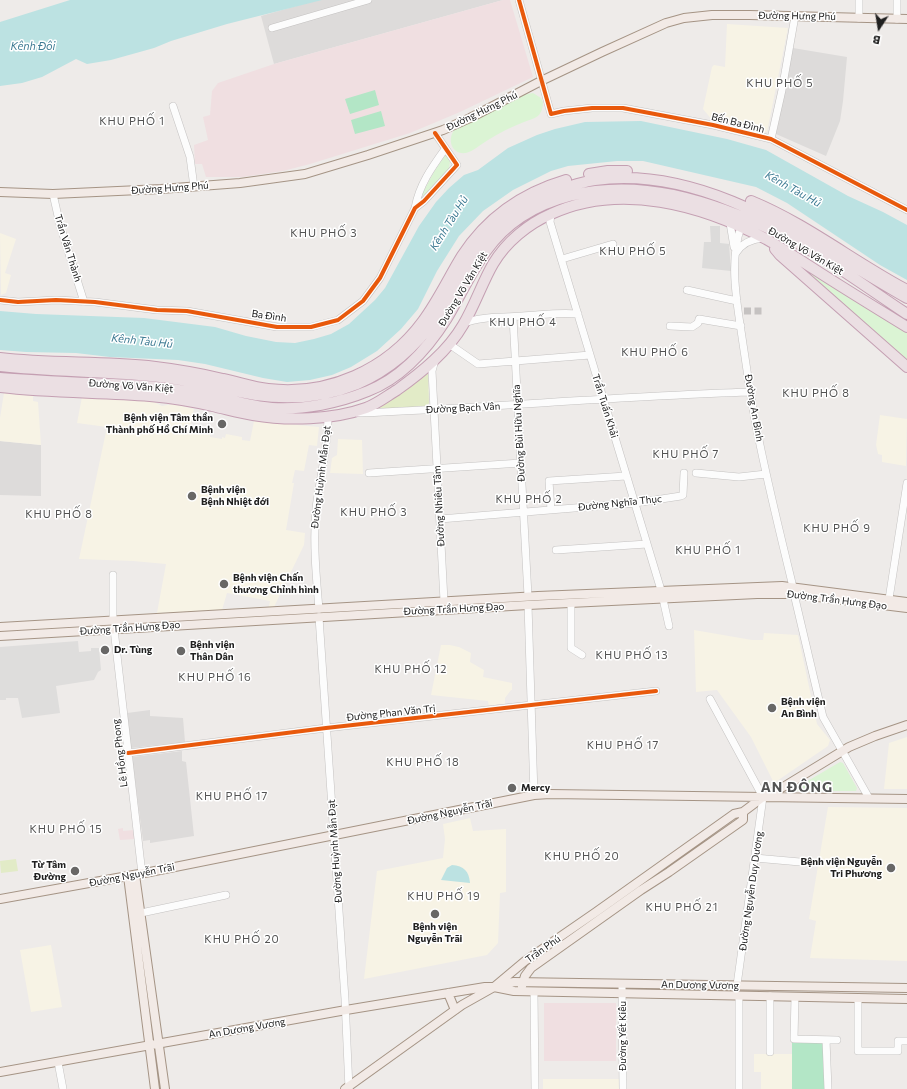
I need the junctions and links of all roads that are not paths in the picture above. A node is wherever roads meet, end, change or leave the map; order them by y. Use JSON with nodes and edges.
{"nodes":[{"id":1,"x":368,"y":0,"type":"edge"},
{"id":2,"x":519,"y":0,"type":"edge"},
{"id":3,"x":859,"y":0,"type":"edge"},
{"id":4,"x":897,"y":0,"type":"edge"},
{"id":5,"x":795,"y":16,"type":"junction"},
{"id":6,"x":859,"y":18,"type":"junction"},
{"id":7,"x":897,"y":19,"type":"junction"},
{"id":8,"x":907,"y":19,"type":"edge"},
{"id":9,"x":272,"y":28,"type":"dead end"},
{"id":10,"x":541,"y":81,"type":"junction"},
{"id":11,"x":173,"y":106,"type":"dead end"},
{"id":12,"x":435,"y":133,"type":"junction"},
{"id":13,"x":771,"y":139,"type":"junction"},
{"id":14,"x":445,"y":148,"type":"junction"},
{"id":15,"x":194,"y":187,"type":"junction"},
{"id":16,"x":0,"y":192,"type":"edge"},
{"id":17,"x":52,"y":194,"type":"junction"},
{"id":18,"x":416,"y":208,"type":"junction"},
{"id":19,"x":907,"y":210,"type":"edge"},
{"id":20,"x":726,"y":211,"type":"junction"},
{"id":21,"x":747,"y":214,"type":"junction"},
{"id":22,"x":548,"y":218,"type":"junction"},
{"id":23,"x":730,"y":223,"type":"junction"},
{"id":24,"x":767,"y":240,"type":"junction"},
{"id":25,"x":613,"y":244,"type":"dead end"},
{"id":26,"x":736,"y":253,"type":"junction"},
{"id":27,"x":562,"y":259,"type":"junction"},
{"id":28,"x":862,"y":272,"type":"junction"},
{"id":29,"x":891,"y":282,"type":"junction"},
{"id":30,"x":687,"y":290,"type":"dead end"},
{"id":31,"x":907,"y":290,"type":"edge"},
{"id":32,"x":907,"y":298,"type":"edge"},
{"id":33,"x":0,"y":300,"type":"edge"},
{"id":34,"x":737,"y":301,"type":"junction"},
{"id":35,"x":84,"y":302,"type":"junction"},
{"id":36,"x":578,"y":314,"type":"junction"},
{"id":37,"x":907,"y":314,"type":"edge"},
{"id":38,"x":472,"y":316,"type":"junction"},
{"id":39,"x":513,"y":317,"type":"junction"},
{"id":40,"x":670,"y":326,"type":"dead end"},
{"id":41,"x":741,"y":326,"type":"junction"},
{"id":42,"x":907,"y":327,"type":"edge"},
{"id":43,"x":449,"y":344,"type":"junction"},
{"id":44,"x":590,"y":356,"type":"junction"},
{"id":45,"x":0,"y":358,"type":"edge"},
{"id":46,"x":436,"y":358,"type":"junction"},
{"id":47,"x":515,"y":361,"type":"junction"},
{"id":48,"x":0,"y":366,"type":"edge"},
{"id":49,"x":907,"y":367,"type":"edge"},
{"id":50,"x":0,"y":378,"type":"edge"},
{"id":51,"x":0,"y":387,"type":"edge"},
{"id":52,"x":750,"y":392,"type":"junction"},
{"id":53,"x":325,"y":395,"type":"junction"},
{"id":54,"x":603,"y":400,"type":"junction"},
{"id":55,"x":518,"y":405,"type":"junction"},
{"id":56,"x":433,"y":410,"type":"junction"},
{"id":57,"x":344,"y":414,"type":"junction"},
{"id":58,"x":328,"y":416,"type":"junction"},
{"id":59,"x":521,"y":463,"type":"junction"},
{"id":60,"x":437,"y":469,"type":"junction"},
{"id":61,"x":369,"y":473,"type":"dead end"},
{"id":62,"x":684,"y":473,"type":"dead end"},
{"id":63,"x":696,"y":473,"type":"dead end"},
{"id":64,"x":766,"y":474,"type":"junction"},
{"id":65,"x":626,"y":476,"type":"junction"},
{"id":66,"x":907,"y":483,"type":"edge"},
{"id":67,"x":635,"y":503,"type":"junction"},
{"id":68,"x":551,"y":510,"type":"junction"},
{"id":69,"x":523,"y":512,"type":"junction"},
{"id":70,"x":440,"y":519,"type":"junction"},
{"id":71,"x":647,"y":544,"type":"junction"},
{"id":72,"x":556,"y":550,"type":"dead end"},
{"id":73,"x":113,"y":575,"type":"dead end"},
{"id":74,"x":794,"y":590,"type":"junction"},
{"id":75,"x":662,"y":594,"type":"junction"},
{"id":76,"x":528,"y":600,"type":"junction"},
{"id":77,"x":907,"y":602,"type":"edge"},
{"id":78,"x":571,"y":603,"type":"junction"},
{"id":79,"x":889,"y":603,"type":"junction"},
{"id":80,"x":444,"y":605,"type":"junction"},
{"id":81,"x":907,"y":608,"type":"edge"},
{"id":82,"x":319,"y":613,"type":"junction"},
{"id":83,"x":114,"y":625,"type":"junction"},
{"id":84,"x":669,"y":626,"type":"dead end"},
{"id":85,"x":0,"y":628,"type":"edge"},
{"id":86,"x":20,"y":631,"type":"junction"},
{"id":87,"x":0,"y":636,"type":"edge"},
{"id":88,"x":582,"y":655,"type":"dead end"},
{"id":89,"x":656,"y":691,"type":"dead end"},
{"id":90,"x":710,"y":699,"type":"dead end"},
{"id":91,"x":531,"y":706,"type":"junction"},
{"id":92,"x":907,"y":725,"type":"edge"},
{"id":93,"x":326,"y":728,"type":"junction"},
{"id":94,"x":842,"y":752,"type":"junction"},
{"id":95,"x":128,"y":753,"type":"junction"},
{"id":96,"x":534,"y":796,"type":"junction"},
{"id":97,"x":763,"y":797,"type":"junction"},
{"id":98,"x":869,"y":798,"type":"junction"},
{"id":99,"x":907,"y":798,"type":"edge"},
{"id":100,"x":335,"y":835,"type":"junction"},
{"id":101,"x":755,"y":858,"type":"junction"},
{"id":102,"x":800,"y":862,"type":"dead end"},
{"id":103,"x":135,"y":875,"type":"junction"},
{"id":104,"x":226,"y":895,"type":"dead end"},
{"id":105,"x":0,"y":899,"type":"edge"},
{"id":106,"x":618,"y":902,"type":"junction"},
{"id":107,"x":141,"y":913,"type":"junction"},
{"id":108,"x":523,"y":982,"type":"junction"},
{"id":109,"x":534,"y":982,"type":"junction"},
{"id":110,"x":581,"y":983,"type":"junction"},
{"id":111,"x":622,"y":984,"type":"junction"},
{"id":112,"x":737,"y":985,"type":"junction"},
{"id":113,"x":770,"y":986,"type":"junction"},
{"id":114,"x":494,"y":987,"type":"junction"},
{"id":115,"x":907,"y":988,"type":"edge"},
{"id":116,"x":522,"y":991,"type":"junction"},
{"id":117,"x":534,"y":992,"type":"junction"},
{"id":118,"x":581,"y":992,"type":"junction"},
{"id":119,"x":448,"y":993,"type":"junction"},
{"id":120,"x":622,"y":993,"type":"junction"},
{"id":121,"x":739,"y":996,"type":"junction"},
{"id":122,"x":770,"y":996,"type":"junction"},
{"id":123,"x":794,"y":997,"type":"junction"},
{"id":124,"x":858,"y":998,"type":"junction"},
{"id":125,"x":907,"y":999,"type":"edge"},
{"id":126,"x":346,"y":1010,"type":"junction"},
{"id":127,"x":455,"y":1010,"type":"junction"},
{"id":128,"x":826,"y":1040,"type":"junction"},
{"id":129,"x":838,"y":1040,"type":"dead end"},
{"id":130,"x":907,"y":1041,"type":"edge"},
{"id":131,"x":159,"y":1044,"type":"junction"},
{"id":132,"x":150,"y":1045,"type":"junction"},
{"id":133,"x":770,"y":1052,"type":"dead end"},
{"id":134,"x":58,"y":1062,"type":"junction"},
{"id":135,"x":0,"y":1072,"type":"edge"},
{"id":136,"x":348,"y":1088,"type":"edge"},
{"id":137,"x":63,"y":1089,"type":"edge"},
{"id":138,"x":155,"y":1089,"type":"edge"},
{"id":139,"x":165,"y":1089,"type":"edge"},
{"id":140,"x":535,"y":1089,"type":"edge"},
{"id":141,"x":623,"y":1089,"type":"edge"},
{"id":142,"x":739,"y":1089,"type":"edge"},
{"id":143,"x":828,"y":1089,"type":"edge"}],
"edges":[{"from":1,"to":9,"type":"street"},
{"from":2,"to":10,"type":"street"},
{"from":3,"to":6,"type":"street"},
{"from":4,"to":7,"type":"street"},
{"from":5,"to":6,"type":"main road","name":"Đường Hưng Phú"},
{"from":5,"to":10,"type":"main road","name":"Đường Hưng Phú"},
{"from":5,"to":13,"type":"street"},
{"from":6,"to":7,"type":"main road","name":"Đường Hưng Phú"},
{"from":7,"to":8,"type":"main road","name":"Đường Hưng Phú"},
{"from":10,"to":12,"type":"main road","name":"Đường Hưng Phú"},
{"from":10,"to":13,"type":"street","name":"Bến Ba Đình"},
{"from":11,"to":15,"type":"street"},
{"from":12,"to":14,"type":"street"},
{"from":12,"to":15,"type":"main road","name":"Đường Hưng Phú"},
{"from":13,"to":19,"type":"street","name":"Bến Ba Đình"},
{"from":14,"to":18,"type":"street","name":"Ba Đình"},
{"from":14,"to":18,"type":"street","name":"Ba Đình"},
{"from":15,"to":17,"type":"main road","name":"Đường Hưng Phú"},
{"from":16,"to":17,"type":"main road","name":"Đường Hưng Phú"},
{"from":17,"to":35,"type":"street","name":"Trần Văn Thành"},
{"from":18,"to":35,"type":"street","name":"Ba Đình"},
{"from":20,"to":21,"type":"highway","name":"Đường Võ Văn Kiệt"},
{"from":20,"to":23,"type":"highway"},
{"from":20,"to":53,"type":"highway","name":"Đường Võ Văn Kiệt"},
{"from":21,"to":23,"type":"highway","name":"Đường Võ Văn Kiệt"},
{"from":21,"to":24,"type":"highway","name":"Đường Võ Văn Kiệt"},
{"from":21,"to":26,"type":"street","name":"Đường An Bình"},
{"from":21,"to":28,"type":"highway","name":"Đường Võ Văn Kiệt"},
{"from":21,"to":29,"type":"highway","name":"Đường Võ Văn Kiệt"},
{"from":21,"to":37,"type":"highway","name":"Đường Võ Văn Kiệt"},
{"from":21,"to":53,"type":"highway","name":"Đường Võ Văn Kiệt"},
{"from":22,"to":23,"type":"highway","name":"Đường Võ Văn Kiệt"},
{"from":22,"to":27,"type":"street","name":"Trần Tuấn Khải"},
{"from":22,"to":38,"type":"highway","name":"Đường Võ Văn Kiệt"},
{"from":23,"to":26,"type":"street"},
{"from":24,"to":26,"type":"street"},
{"from":24,"to":42,"type":"highway","name":"Đường Võ Văn Kiệt"},
{"from":24,"to":49,"type":"highway","name":"Đường Võ Văn Kiệt"},
{"from":25,"to":27,"type":"street"},
{"from":26,"to":34,"type":"street","name":"Đường An Bình"},
{"from":27,"to":36,"type":"street","name":"Trần Tuấn Khải"},
{"from":28,"to":29,"type":"highway"},
{"from":28,"to":32,"type":"highway","name":"Đường Võ Văn Kiệt"},
{"from":29,"to":31,"type":"highway","name":"Đường Võ Văn Kiệt"},
{"from":30,"to":34,"type":"street"},
{"from":33,"to":35,"type":"street","name":"Ba Đình"},
{"from":34,"to":41,"type":"street","name":"Đường An Bình"},
{"from":36,"to":39,"type":"street"},
{"from":36,"to":44,"type":"street","name":"Trần Tuấn Khải"},
{"from":38,"to":39,"type":"street"},
{"from":38,"to":43,"type":"highway","name":"Đường Võ Văn Kiệt"},
{"from":39,"to":47,"type":"street","name":"Đường Bùi Hữu Nghĩa"},
{"from":40,"to":41,"type":"street"},
{"from":41,"to":52,"type":"street","name":"Đường An Bình"},
{"from":43,"to":46,"type":"highway","name":"Đường Võ Văn Kiệt"},
{"from":43,"to":47,"type":"street"},
{"from":44,"to":47,"type":"street"},
{"from":44,"to":54,"type":"street","name":"Trần Tuấn Khải"},
{"from":45,"to":53,"type":"highway","name":"Đường Võ Văn Kiệt"},
{"from":46,"to":56,"type":"street","name":"Đường Nhiêu Tâm"},
{"from":46,"to":57,"type":"highway","name":"Đường Võ Văn Kiệt"},
{"from":47,"to":55,"type":"street","name":"Đường Bùi Hữu Nghĩa"},
{"from":48,"to":53,"type":"highway","name":"Đường Võ Văn Kiệt"},
{"from":50,"to":53,"type":"highway","name":"Đường Võ Văn Kiệt"},
{"from":51,"to":58,"type":"highway","name":"Đường Võ Văn Kiệt"},
{"from":52,"to":54,"type":"street","name":"Đường Bạch Vân"},
{"from":52,"to":64,"type":"street","name":"Đường An Bình"},
{"from":53,"to":58,"type":"highway"},
{"from":54,"to":55,"type":"street","name":"Đường Bạch Vân"},
{"from":54,"to":65,"type":"street","name":"Trần Tuấn Khải"},
{"from":55,"to":56,"type":"street","name":"Đường Bạch Vân"},
{"from":55,"to":59,"type":"street","name":"Đường Bùi Hữu Nghĩa"},
{"from":56,"to":57,"type":"street","name":"Đường Bạch Vân"},
{"from":56,"to":60,"type":"street","name":"Đường Nhiêu Tâm"},
{"from":57,"to":58,"type":"highway","name":"Đường Võ Văn Kiệt"},
{"from":58,"to":82,"type":"street","name":"Đường Huỳnh Mẫn Đạt"},
{"from":59,"to":60,"type":"street"},
{"from":59,"to":69,"type":"street","name":"Đường Bùi Hữu Nghĩa"},
{"from":60,"to":61,"type":"street"},
{"from":60,"to":70,"type":"street","name":"Đường Nhiêu Tâm"},
{"from":62,"to":67,"type":"street","name":"Đường Nghĩa Thục"},
{"from":63,"to":64,"type":"street"},
{"from":64,"to":74,"type":"street","name":"Đường An Bình"},
{"from":65,"to":67,"type":"street","name":"Trần Tuấn Khải"},
{"from":65,"to":68,"type":"street"},
{"from":66,"to":79,"type":"street"},
{"from":67,"to":68,"type":"street","name":"Đường Nghĩa Thục"},
{"from":67,"to":71,"type":"street","name":"Trần Tuấn Khải"},
{"from":68,"to":69,"type":"street","name":"Đường Nghĩa Thục"},
{"from":69,"to":70,"type":"street","name":"Đường Nghĩa Thục"},
{"from":69,"to":76,"type":"street","name":"Đường Bùi Hữu Nghĩa"},
{"from":70,"to":80,"type":"street","name":"Đường Nhiêu Tâm"},
{"from":71,"to":72,"type":"street"},
{"from":71,"to":75,"type":"street","name":"Trần Tuấn Khải"},
{"from":73,"to":83,"type":"street","name":"Lê Hồng Phong"},
{"from":74,"to":75,"type":"main road","name":"Đường Trần Hưng Đạo"},
{"from":74,"to":79,"type":"main road","name":"Đường Trần Hưng Đạo"},
{"from":74,"to":94,"type":"street","name":"Đường An Bình"},
{"from":75,"to":76,"type":"main road","name":"Đường Trần Hưng Đạo"},
{"from":75,"to":78,"type":"main road","name":"Đường Trần Hưng Đạo"},
{"from":75,"to":84,"type":"street","name":"Trần Tuấn Khải"},
{"from":76,"to":78,"type":"main road","name":"Đường Trần Hưng Đạo"},
{"from":76,"to":80,"type":"main road","name":"Đường Trần Hưng Đạo"},
{"from":76,"to":91,"type":"street","name":"Đường Bùi Hữu Nghĩa"},
{"from":77,"to":79,"type":"main road","name":"Đường Trần Hưng Đạo"},
{"from":78,"to":88,"type":"street"},
{"from":79,"to":81,"type":"main road","name":"Đường Trần Hưng Đạo"},
{"from":80,"to":82,"type":"main road","name":"Đường Trần Hưng Đạo"},
{"from":82,"to":83,"type":"main road","name":"Đường Trần Hưng Đạo"},
{"from":82,"to":93,"type":"street","name":"Đường Huỳnh Mẫn Đạt"},
{"from":83,"to":86,"type":"main road","name":"Đường Trần Hưng Đạo"},
{"from":83,"to":95,"type":"street","name":"Lê Hồng Phong"},
{"from":85,"to":86,"type":"main road","name":"Đường Trần Hưng Đạo"},
{"from":86,"to":87,"type":"main road","name":"Đường Trần Hưng Đạo"},
{"from":89,"to":91,"type":"street","name":"Đường Phan Văn Trị"},
{"from":90,"to":97,"type":"street"},
{"from":91,"to":93,"type":"street","name":"Đường Phan Văn Trị"},
{"from":91,"to":96,"type":"street","name":"Đường Bùi Hữu Nghĩa"},
{"from":92,"to":94,"type":"main road","name":"Trần Phú"},
{"from":93,"to":95,"type":"street","name":"Đường Phan Văn Trị"},
{"from":93,"to":100,"type":"street","name":"Đường Huỳnh Mẫn Đạt"},
{"from":94,"to":97,"type":"main road","name":"Trần Phú"},
{"from":94,"to":98,"type":"street","name":"Đường An Bình"},
{"from":95,"to":103,"type":"street","name":"Lê Hồng Phong"},
{"from":96,"to":97,"type":"main road","name":"Đường Nguyễn Trãi"},
{"from":96,"to":100,"type":"main road","name":"Đường Nguyễn Trãi"},
{"from":97,"to":98,"type":"main road","name":"Đường Nguyễn Trãi"},
{"from":97,"to":101,"type":"street","name":"Đường Nguyễn Duy Dương"},
{"from":97,"to":106,"type":"main road","name":"Trần Phú"},
{"from":98,"to":99,"type":"main road","name":"Đường Nguyễn Trãi"},
{"from":100,"to":103,"type":"main road","name":"Đường Nguyễn Trãi"},
{"from":100,"to":126,"type":"street","name":"Đường Huỳnh Mẫn Đạt"},
{"from":101,"to":102,"type":"street"},
{"from":101,"to":112,"type":"street","name":"Đường Nguyễn Duy Dương"},
{"from":103,"to":105,"type":"main road","name":"Đường Nguyễn Trãi"},
{"from":103,"to":107,"type":"main road","name":"Lê Hồng Phong"},
{"from":103,"to":132,"type":"main road","name":"Lê Hồng Phong"},
{"from":104,"to":107,"type":"street"},
{"from":106,"to":108,"type":"main road","name":"Trần Phú"},
{"from":106,"to":114,"type":"main road","name":"Trần Phú"},
{"from":107,"to":131,"type":"main road","name":"Lê Hồng Phong"},
{"from":108,"to":109,"type":"main road","name":"An Dương Vương"},
{"from":108,"to":114,"type":"main road","name":"An Dương Vương"},
{"from":108,"to":116,"type":"main road"},
{"from":109,"to":110,"type":"main road","name":"An Dương Vương"},
{"from":109,"to":117,"type":"main road"},
{"from":110,"to":111,"type":"main road","name":"An Dương Vương"},
{"from":110,"to":118,"type":"main road"},
{"from":111,"to":112,"type":"main road","name":"An Dương Vương"},
{"from":111,"to":120,"type":"street","name":"Đường Yết Kiêu"},
{"from":112,"to":113,"type":"main road","name":"An Dương Vương"},
{"from":112,"to":121,"type":"main road"},
{"from":113,"to":115,"type":"main road","name":"An Dương Vương"},
{"from":113,"to":122,"type":"main road"},
{"from":114,"to":116,"type":"main road","name":"An Dương Vương"},
{"from":114,"to":119,"type":"main road","name":"An Dương Vương"},
{"from":114,"to":127,"type":"main road","name":"Trần Phú"},
{"from":116,"to":117,"type":"main road","name":"An Dương Vương"},
{"from":117,"to":118,"type":"main road","name":"An Dương Vương"},
{"from":117,"to":140,"type":"street"},
{"from":118,"to":120,"type":"main road","name":"An Dương Vương"},
{"from":119,"to":126,"type":"main road","name":"An Dương Vương"},
{"from":119,"to":127,"type":"main road"},
{"from":120,"to":121,"type":"main road","name":"An Dương Vương"},
{"from":120,"to":141,"type":"street","name":"Đường Yết Kiêu"},
{"from":121,"to":122,"type":"main road","name":"An Dương Vương"},
{"from":121,"to":142,"type":"street"},
{"from":122,"to":123,"type":"main road","name":"An Dương Vương"},
{"from":122,"to":133,"type":"street"},
{"from":123,"to":124,"type":"main road","name":"An Dương Vương"},
{"from":123,"to":128,"type":"street"},
{"from":124,"to":125,"type":"main road","name":"An Dương Vương"},
{"from":124,"to":130,"type":"street"},
{"from":126,"to":131,"type":"main road","name":"An Dương Vương"},
{"from":126,"to":136,"type":"street","name":"Đường Huỳnh Mẫn Đạt"},
{"from":127,"to":136,"type":"main road","name":"Trần Phú"},
{"from":128,"to":129,"type":"street"},
{"from":128,"to":143,"type":"street"},
{"from":131,"to":132,"type":"main road","name":"An Dương Vương"},
{"from":131,"to":139,"type":"main road","name":"Lê Hồng Phong"},
{"from":132,"to":134,"type":"main road","name":"An Dương Vương"},
{"from":132,"to":138,"type":"main road","name":"Lê Hồng Phong"},
{"from":134,"to":135,"type":"main road","name":"An Dương Vương"},
{"from":134,"to":137,"type":"street"}]}
